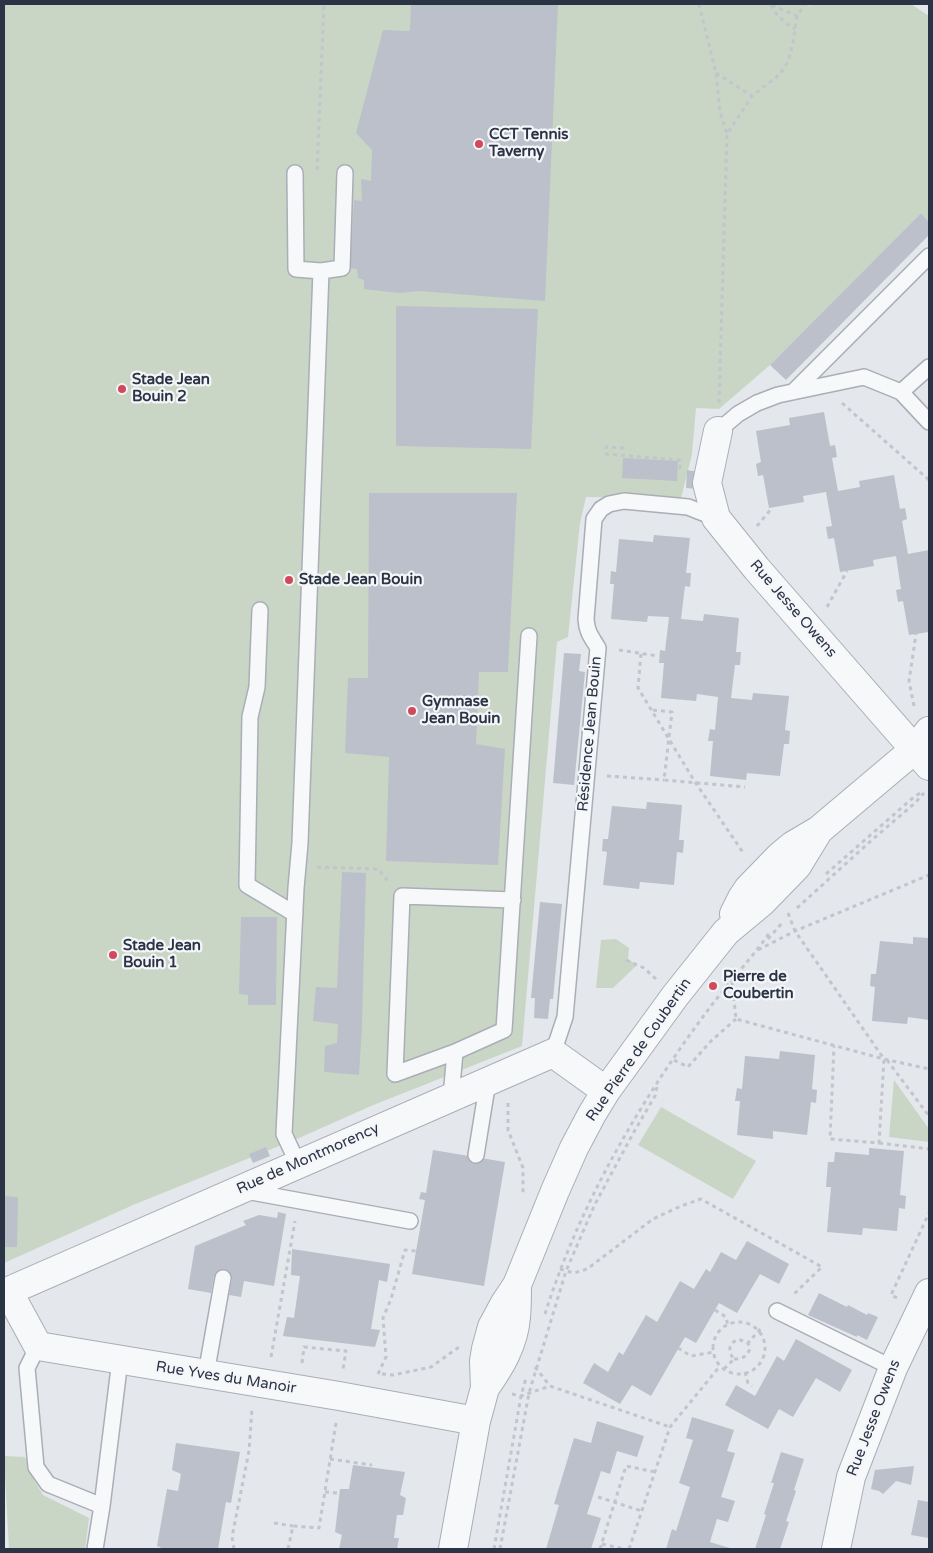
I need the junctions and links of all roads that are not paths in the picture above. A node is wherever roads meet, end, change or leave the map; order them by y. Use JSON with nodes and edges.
{"nodes":[{"id":1,"x":295,"y":173,"type":"dead end"},
{"id":2,"x":345,"y":173,"type":"dead end"},
{"id":3,"x":929,"y":256,"type":"edge"},
{"id":4,"x":321,"y":271,"type":"junction"},
{"id":5,"x":929,"y":367,"type":"edge"},
{"id":6,"x":793,"y":392,"type":"junction"},
{"id":7,"x":901,"y":392,"type":"junction"},
{"id":8,"x":929,"y":422,"type":"edge"},
{"id":9,"x":718,"y":431,"type":"joint"},
{"id":10,"x":716,"y":518,"type":"junction"},
{"id":11,"x":260,"y":610,"type":"dead end"},
{"id":12,"x":530,"y":636,"type":"dead end"},
{"id":13,"x":924,"y":748,"type":"edge"},
{"id":14,"x":513,"y":900,"type":"junction"},
{"id":15,"x":295,"y":914,"type":"junction"},
{"id":16,"x":455,"y":1052,"type":"junction"},
{"id":17,"x":553,"y":1052,"type":"junction"},
{"id":18,"x":488,"y":1081,"type":"junction"},
{"id":19,"x":606,"y":1091,"type":"junction"},
{"id":20,"x":451,"y":1097,"type":"junction"},
{"id":21,"x":476,"y":1155,"type":"dead end"},
{"id":22,"x":298,"y":1164,"type":"junction"},
{"id":23,"x":240,"y":1190,"type":"junction"},
{"id":24,"x":410,"y":1221,"type":"dead end"},
{"id":25,"x":223,"y":1278,"type":"dead end"},
{"id":26,"x":6,"y":1292,"type":"edge"},
{"id":27,"x":925,"y":1302,"type":"edge"},
{"id":28,"x":777,"y":1311,"type":"road end"},
{"id":29,"x":38,"y":1346,"type":"junction"},
{"id":30,"x":120,"y":1360,"type":"junction"},
{"id":31,"x":892,"y":1368,"type":"junction"},
{"id":32,"x":206,"y":1374,"type":"junction"},
{"id":33,"x":476,"y":1421,"type":"junction"},
{"id":34,"x":102,"y":1506,"type":"junction"},
{"id":35,"x":95,"y":1549,"type":"edge"},
{"id":36,"x":453,"y":1549,"type":"edge"},
{"id":37,"x":836,"y":1549,"type":"edge"}],
"edges":[{"from":1,"to":4,"type":"lane"},
{"from":2,"to":4,"type":"lane"},
{"from":3,"to":6,"type":"lane"},
{"from":4,"to":15,"type":"lane"},
{"from":5,"to":7,"type":"lane"},
{"from":6,"to":7,"type":"lane"},
{"from":6,"to":9,"type":"lane"},
{"from":7,"to":8,"type":"lane"},
{"from":9,"to":10,"type":"street","name":"Rue Jesse Owens"},
{"from":10,"to":13,"type":"street","name":"Rue Jesse Owens"},
{"from":10,"to":17,"type":"lane","name":"Résidence Jean Bouin"},
{"from":11,"to":15,"type":"lane"},
{"from":12,"to":14,"type":"lane"},
{"from":13,"to":19,"type":"street","name":"Rue Pierre de Coubertin"},
{"from":14,"to":16,"type":"lane"},
{"from":14,"to":16,"type":"lane"},
{"from":15,"to":22,"type":"lane"},
{"from":16,"to":20,"type":"lane"},
{"from":17,"to":18,"type":"street","name":"Rue de Montmorency"},
{"from":17,"to":19,"type":"street"},
{"from":18,"to":20,"type":"street","name":"Rue de Montmorency"},
{"from":18,"to":21,"type":"lane"},
{"from":19,"to":33,"type":"street","name":"Rue Pierre de Coubertin"},
{"from":20,"to":22,"type":"street","name":"Rue de Montmorency"},
{"from":22,"to":23,"type":"street","name":"Rue de Montmorency"},
{"from":23,"to":24,"type":"lane"},
{"from":23,"to":26,"type":"street","name":"Rue de Montmorency"},
{"from":25,"to":32,"type":"lane"},
{"from":26,"to":29,"type":"street"},
{"from":27,"to":31,"type":"street","name":"Rue Jesse Owens"},
{"from":28,"to":31,"type":"lane"},
{"from":29,"to":30,"type":"street","name":"Rue Yves du Manoir"},
{"from":29,"to":34,"type":"lane"},
{"from":30,"to":32,"type":"street","name":"Rue Yves du Manoir"},
{"from":30,"to":34,"type":"lane"},
{"from":31,"to":37,"type":"street","name":"Rue Jesse Owens"},
{"from":32,"to":33,"type":"street","name":"Rue Yves du Manoir"},
{"from":33,"to":36,"type":"street","name":"Rue Pierre de Coubertin"},
{"from":34,"to":35,"type":"lane"}]}
